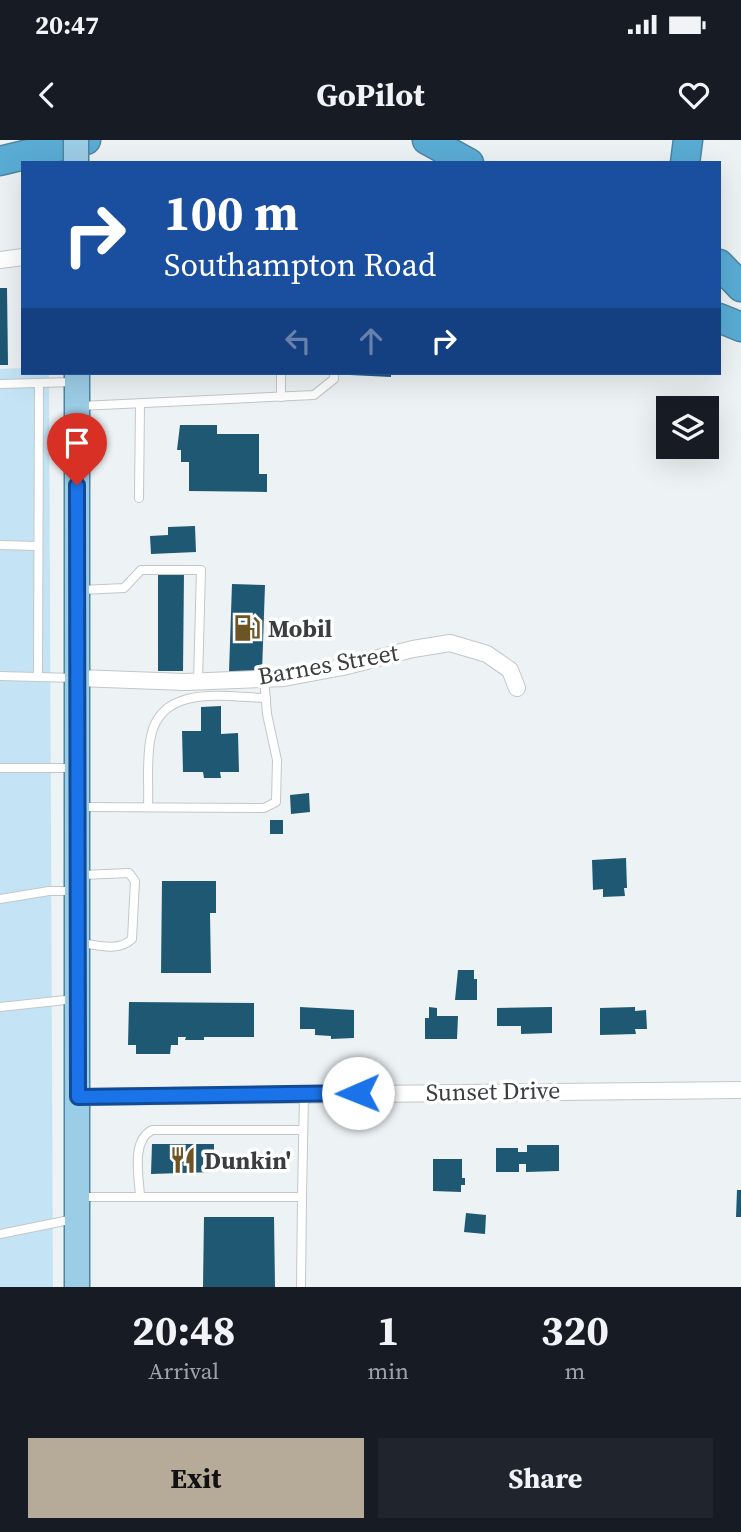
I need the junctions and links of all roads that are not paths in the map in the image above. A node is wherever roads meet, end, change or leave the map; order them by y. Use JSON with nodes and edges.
{"nodes":[{"id":1,"x":10,"y":140,"type":"edge"},
{"id":2,"x":76,"y":140,"type":"edge"},
{"id":3,"x":86,"y":140,"type":"edge"},
{"id":4,"x":426,"y":140,"type":"edge"},
{"id":5,"x":688,"y":140,"type":"edge"},
{"id":6,"x":0,"y":142,"type":"edge"},
{"id":7,"x":0,"y":161,"type":"edge"},
{"id":8,"x":76,"y":161,"type":"edge"},
{"id":9,"x":465,"y":161,"type":"edge"},
{"id":10,"x":685,"y":161,"type":"edge"},
{"id":11,"x":21,"y":257,"type":"edge"},
{"id":12,"x":0,"y":260,"type":"edge"},
{"id":13,"x":721,"y":266,"type":"edge"},
{"id":14,"x":741,"y":287,"type":"edge"},
{"id":15,"x":721,"y":319,"type":"edge"},
{"id":16,"x":741,"y":327,"type":"edge"},
{"id":17,"x":281,"y":375,"type":"edge"},
{"id":18,"x":334,"y":375,"type":"edge"},
{"id":19,"x":77,"y":377,"type":"edge"},
{"id":20,"x":0,"y":384,"type":"edge"},
{"id":21,"x":39,"y":384,"type":"junction"},
{"id":22,"x":281,"y":397,"type":"junction"},
{"id":23,"x":140,"y":404,"type":"junction"},
{"id":24,"x":77,"y":407,"type":"junction"},
{"id":25,"x":139,"y":498,"type":"dead end"},
{"id":26,"x":0,"y":545,"type":"edge"},
{"id":27,"x":37,"y":546,"type":"junction"},
{"id":28,"x":78,"y":590,"type":"junction"},
{"id":29,"x":0,"y":676,"type":"edge"},
{"id":30,"x":38,"y":676,"type":"junction"},
{"id":31,"x":78,"y":678,"type":"junction"},
{"id":32,"x":264,"y":678,"type":"junction"},
{"id":33,"x":198,"y":681,"type":"junction"},
{"id":34,"x":517,"y":688,"type":"dead end"},
{"id":35,"x":266,"y":698,"type":"junction"},
{"id":36,"x":0,"y":768,"type":"edge"},
{"id":37,"x":78,"y":768,"type":"junction"},
{"id":38,"x":148,"y":806,"type":"junction"},
{"id":39,"x":78,"y":807,"type":"junction"},
{"id":40,"x":78,"y":883,"type":"junction"},
{"id":41,"x":0,"y":899,"type":"edge"},
{"id":42,"x":78,"y":943,"type":"junction"},
{"id":43,"x":78,"y":999,"type":"junction"},
{"id":44,"x":0,"y":1007,"type":"edge"},
{"id":45,"x":741,"y":1090,"type":"edge"},
{"id":46,"x":304,"y":1094,"type":"junction"},
{"id":47,"x":78,"y":1097,"type":"junction"},
{"id":48,"x":302,"y":1130,"type":"junction"},
{"id":49,"x":140,"y":1196,"type":"junction"},
{"id":50,"x":302,"y":1197,"type":"junction"},
{"id":51,"x":77,"y":1208,"type":"junction"},
{"id":52,"x":0,"y":1234,"type":"edge"},
{"id":53,"x":77,"y":1287,"type":"edge"},
{"id":54,"x":301,"y":1287,"type":"edge"}],
"edges":[{"from":1,"to":6,"type":"highway"},
{"from":2,"to":8,"type":"main road","bridge":true},
{"from":3,"to":7,"type":"highway"},
{"from":4,"to":9,"type":"highway"},
{"from":5,"to":10,"type":"highway"},
{"from":11,"to":12,"type":"street"},
{"from":13,"to":14,"type":"highway"},
{"from":15,"to":16,"type":"highway"},
{"from":17,"to":22,"type":"lane"},
{"from":18,"to":22,"type":"lane"},
{"from":19,"to":21,"type":"lane"},
{"from":19,"to":24,"type":"main road"},
{"from":20,"to":21,"type":"lane"},
{"from":21,"to":27,"type":"lane"},
{"from":22,"to":23,"type":"lane"},
{"from":23,"to":24,"type":"lane"},
{"from":23,"to":25,"type":"lane"},
{"from":24,"to":28,"type":"main road"},
{"from":26,"to":27,"type":"lane"},
{"from":27,"to":30,"type":"lane"},
{"from":28,"to":31,"type":"main road"},
{"from":28,"to":33,"type":"lane"},
{"from":29,"to":30,"type":"lane"},
{"from":30,"to":31,"type":"lane"},
{"from":31,"to":33,"type":"street","name":"Barnes Street"},
{"from":31,"to":37,"type":"main road"},
{"from":32,"to":33,"type":"street","name":"Barnes Street"},
{"from":32,"to":34,"type":"street","name":"Barnes Street"},
{"from":32,"to":35,"type":"lane"},
{"from":35,"to":38,"type":"lane"},
{"from":35,"to":38,"type":"lane"},
{"from":36,"to":37,"type":"lane"},
{"from":37,"to":39,"type":"main road"},
{"from":38,"to":39,"type":"lane"},
{"from":39,"to":40,"type":"main road"},
{"from":40,"to":41,"type":"lane"},
{"from":40,"to":42,"type":"main road"},
{"from":40,"to":42,"type":"lane"},
{"from":42,"to":43,"type":"main road"},
{"from":43,"to":44,"type":"lane"},
{"from":43,"to":47,"type":"main road"},
{"from":45,"to":46,"type":"street","name":"Sunset Drive"},
{"from":46,"to":47,"type":"street","name":"Sunset Drive"},
{"from":46,"to":48,"type":"lane"},
{"from":47,"to":51,"type":"main road"},
{"from":48,"to":49,"type":"lane"},
{"from":48,"to":50,"type":"lane"},
{"from":49,"to":50,"type":"lane"},
{"from":49,"to":51,"type":"lane"},
{"from":50,"to":54,"type":"lane"},
{"from":51,"to":52,"type":"lane"},
{"from":51,"to":53,"type":"main road"}]}
